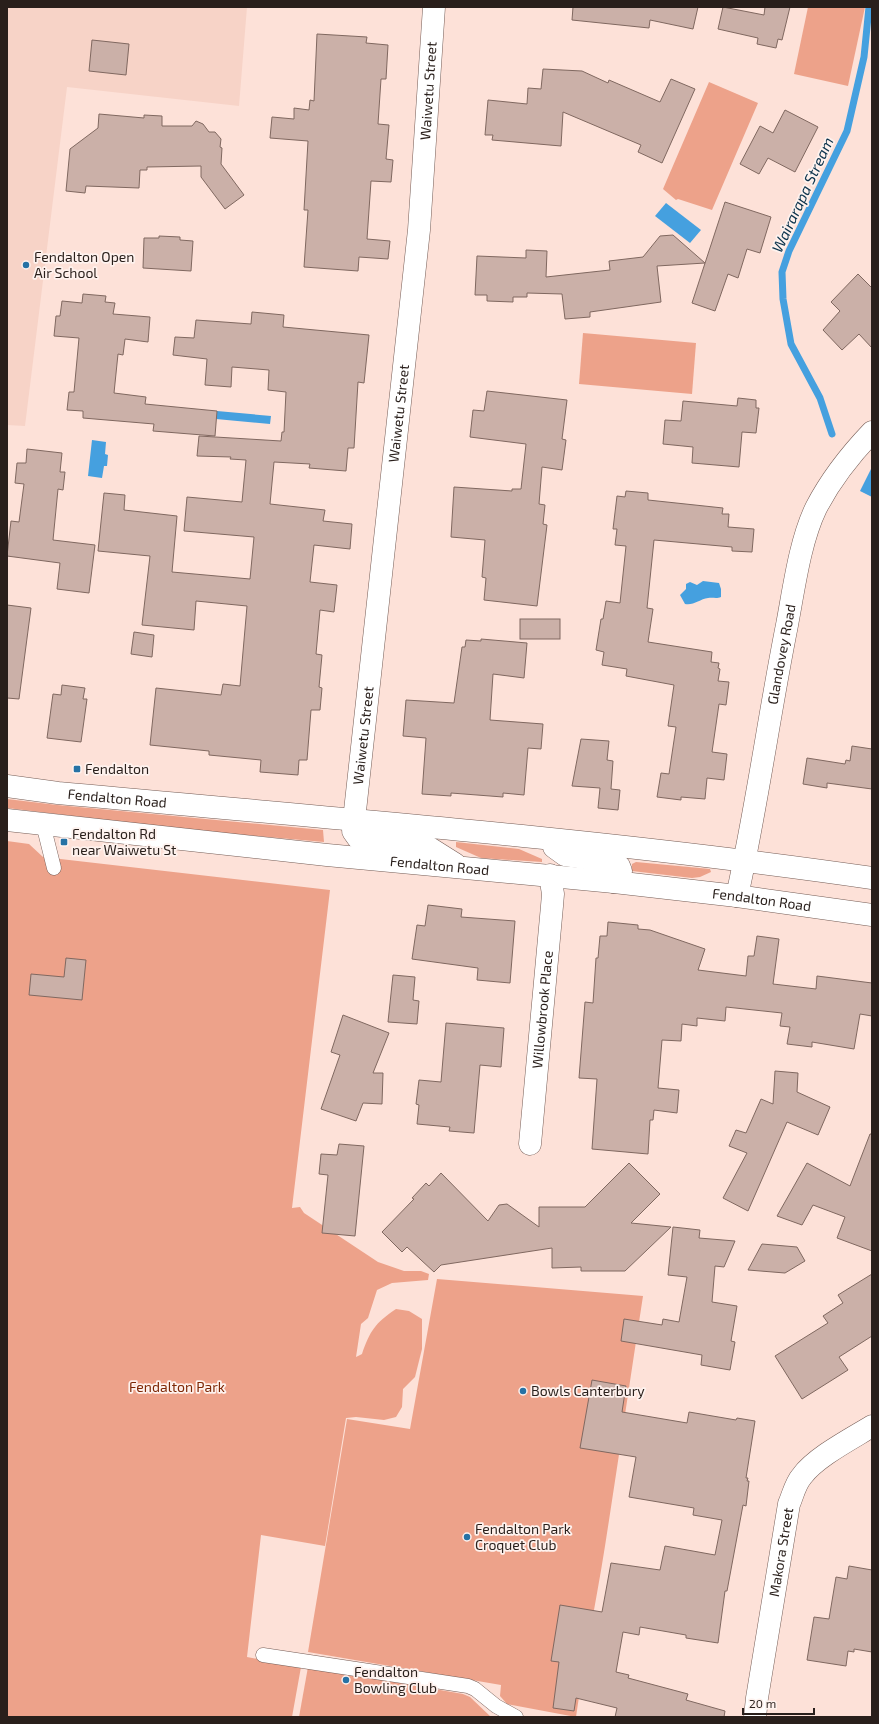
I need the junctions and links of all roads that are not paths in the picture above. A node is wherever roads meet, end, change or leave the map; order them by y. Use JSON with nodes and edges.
{"nodes":[{"id":1,"x":434,"y":7,"type":"edge"},
{"id":2,"x":872,"y":432,"type":"edge"},
{"id":3,"x":7,"y":786,"type":"edge"},
{"id":4,"x":7,"y":820,"type":"edge"},
{"id":5,"x":354,"y":820,"type":"junction"},
{"id":6,"x":43,"y":824,"type":"junction"},
{"id":7,"x":543,"y":838,"type":"junction"},
{"id":8,"x":745,"y":860,"type":"junction"},
{"id":9,"x":459,"y":867,"type":"junction"},
{"id":10,"x":54,"y":868,"type":"dead end"},
{"id":11,"x":550,"y":875,"type":"junction"},
{"id":12,"x":872,"y":878,"type":"edge"},
{"id":13,"x":614,"y":882,"type":"junction"},
{"id":14,"x":737,"y":896,"type":"junction"},
{"id":15,"x":872,"y":915,"type":"edge"},
{"id":16,"x":530,"y":1144,"type":"dead end"},
{"id":17,"x":872,"y":1426,"type":"edge"},
{"id":18,"x":263,"y":1655,"type":"dead end"},
{"id":19,"x":516,"y":1717,"type":"edge"},
{"id":20,"x":755,"y":1717,"type":"edge"}],
"edges":[{"from":1,"to":5,"type":"main road","name":"Waiwetu Street"},
{"from":2,"to":8,"type":"main road","name":"Glandovey Road"},
{"from":3,"to":5,"type":"main road","name":"Fendalton Road"},
{"from":4,"to":6,"type":"main road","name":"Fendalton Road"},
{"from":5,"to":7,"type":"main road","name":"Fendalton Road"},
{"from":5,"to":9,"type":"main road","name":"Waiwetu Street"},
{"from":6,"to":9,"type":"main road","name":"Fendalton Road"},
{"from":6,"to":10,"type":"lane"},
{"from":7,"to":8,"type":"main road","name":"Fendalton Road"},
{"from":7,"to":13,"type":"main road"},
{"from":8,"to":12,"type":"main road","name":"Fendalton Road"},
{"from":8,"to":14,"type":"main road","name":"Glandovey Road"},
{"from":9,"to":11,"type":"main road","name":"Fendalton Road"},
{"from":11,"to":13,"type":"main road","name":"Fendalton Road"},
{"from":11,"to":16,"type":"main road","name":"Willowbrook Place"},
{"from":13,"to":14,"type":"main road","name":"Fendalton Road"},
{"from":14,"to":15,"type":"main road","name":"Fendalton Road"},
{"from":17,"to":20,"type":"main road","name":"Makora Street"},
{"from":18,"to":19,"type":"lane"}]}
